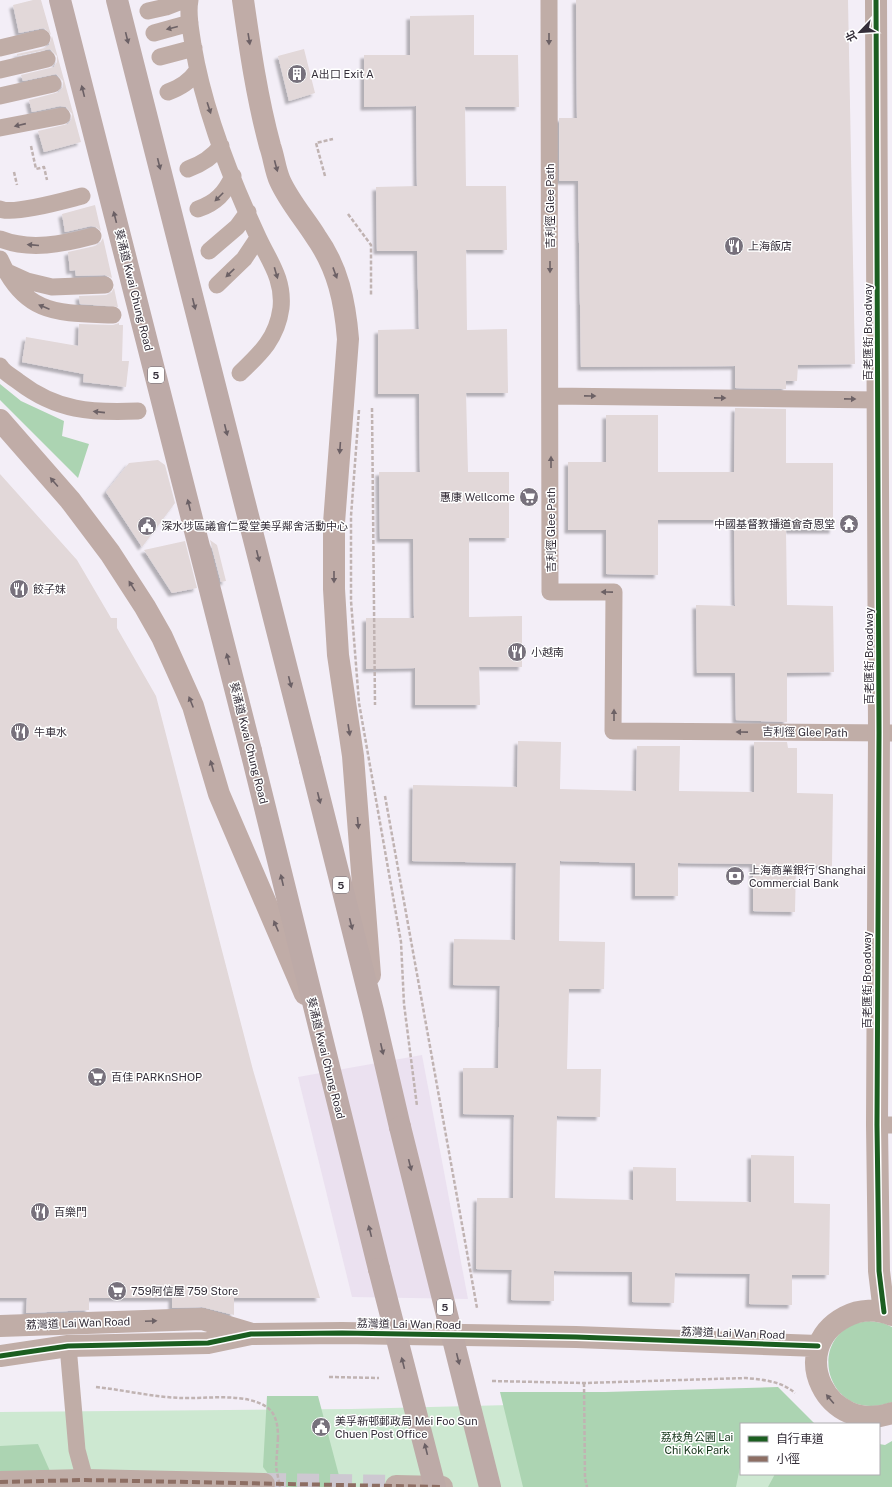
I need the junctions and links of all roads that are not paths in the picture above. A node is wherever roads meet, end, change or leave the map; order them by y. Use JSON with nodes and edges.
{"nodes":[{"id":1,"x":60,"y":0,"type":"edge"},
{"id":2,"x":117,"y":0,"type":"edge"},
{"id":3,"x":184,"y":0,"type":"edge"},
{"id":4,"x":190,"y":0,"type":"edge"},
{"id":5,"x":243,"y":0,"type":"edge"},
{"id":6,"x":549,"y":0,"type":"edge"},
{"id":7,"x":876,"y":0,"type":"edge"},
{"id":8,"x":148,"y":12,"type":"dead end"},
{"id":9,"x":190,"y":24,"type":"junction"},
{"id":10,"x":154,"y":32,"type":"dead end"},
{"id":11,"x":42,"y":38,"type":"dead end"},
{"id":12,"x":0,"y":48,"type":"edge"},
{"id":13,"x":194,"y":48,"type":"junction"},
{"id":14,"x":160,"y":58,"type":"dead end"},
{"id":15,"x":48,"y":60,"type":"dead end"},
{"id":16,"x":0,"y":70,"type":"edge"},
{"id":17,"x":197,"y":71,"type":"junction"},
{"id":18,"x":53,"y":84,"type":"dead end"},
{"id":19,"x":168,"y":92,"type":"dead end"},
{"id":20,"x":0,"y":96,"type":"edge"},
{"id":21,"x":62,"y":116,"type":"dead end"},
{"id":22,"x":0,"y":128,"type":"edge"},
{"id":23,"x":221,"y":146,"type":"junction"},
{"id":24,"x":188,"y":169,"type":"dead end"},
{"id":25,"x":233,"y":176,"type":"junction"},
{"id":26,"x":82,"y":196,"type":"dead end"},
{"id":27,"x":0,"y":209,"type":"edge"},
{"id":28,"x":198,"y":209,"type":"dead end"},
{"id":29,"x":248,"y":212,"type":"junction"},
{"id":30,"x":93,"y":236,"type":"dead end"},
{"id":31,"x":258,"y":238,"type":"junction"},
{"id":32,"x":0,"y":239,"type":"edge"},
{"id":33,"x":209,"y":251,"type":"dead end"},
{"id":34,"x":3,"y":265,"type":"edge"},
{"id":35,"x":105,"y":285,"type":"dead end"},
{"id":36,"x":217,"y":285,"type":"dead end"},
{"id":37,"x":113,"y":315,"type":"dead end"},
{"id":38,"x":0,"y":366,"type":"edge"},
{"id":39,"x":240,"y":373,"type":"dead end"},
{"id":40,"x":551,"y":396,"type":"junction"},
{"id":41,"x":878,"y":400,"type":"junction"},
{"id":42,"x":138,"y":411,"type":"dead end"},
{"id":43,"x":0,"y":420,"type":"edge"},
{"id":44,"x":885,"y":733,"type":"edge"},
{"id":45,"x":373,"y":1011,"type":"junction"},
{"id":46,"x":319,"y":1027,"type":"junction"},
{"id":47,"x":884,"y":1125,"type":"edge"},
{"id":48,"x":888,"y":1314,"type":"edge"},
{"id":49,"x":0,"y":1326,"type":"edge"},
{"id":50,"x":250,"y":1334,"type":"junction"},
{"id":51,"x":68,"y":1346,"type":"junction"},
{"id":52,"x":818,"y":1346,"type":"junction"},
{"id":53,"x":0,"y":1356,"type":"edge"},
{"id":54,"x":892,"y":1413,"type":"edge"},
{"id":55,"x":0,"y":1482,"type":"edge"},
{"id":56,"x":86,"y":1483,"type":"edge"},
{"id":57,"x":114,"y":1484,"type":"edge"},
{"id":58,"x":272,"y":1485,"type":"edge"},
{"id":59,"x":396,"y":1486,"type":"edge"},
{"id":60,"x":435,"y":1487,"type":"edge"},
{"id":61,"x":442,"y":1487,"type":"edge"},
{"id":62,"x":490,"y":1487,"type":"edge"}],
"edges":[{"from":46,"to":1,"type":"highway","name":"葵涌道 Kwai Chung Road","number":"5","one_way":true,"bridge":true},
{"from":2,"to":45,"type":"highway","number":"5","one_way":true,"bridge":true},
{"from":3,"to":8,"type":"lane"},
{"from":4,"to":9,"type":"lane"},
{"from":5,"to":45,"type":"main road","one_way":true},
{"from":6,"to":40,"type":"lane","name":"吉利徑 Glee Path","one_way":true},
{"from":7,"to":41,"type":"street","name":"百老匯街 Broadway"},
{"from":9,"to":10,"type":"lane","one_way":true},
{"from":9,"to":13,"type":"lane"},
{"from":11,"to":12,"type":"lane"},
{"from":13,"to":14,"type":"lane"},
{"from":13,"to":17,"type":"lane"},
{"from":15,"to":16,"type":"lane"},
{"from":17,"to":19,"type":"lane"},
{"from":17,"to":23,"type":"lane","one_way":true},
{"from":18,"to":20,"type":"lane"},
{"from":21,"to":22,"type":"lane","one_way":true},
{"from":23,"to":24,"type":"lane"},
{"from":23,"to":25,"type":"lane"},
{"from":25,"to":28,"type":"lane","one_way":true},
{"from":25,"to":29,"type":"lane"},
{"from":26,"to":27,"type":"lane"},
{"from":29,"to":31,"type":"lane"},
{"from":29,"to":33,"type":"lane"},
{"from":30,"to":32,"type":"lane","one_way":true},
{"from":31,"to":36,"type":"lane","one_way":true},
{"from":31,"to":39,"type":"lane","one_way":true},
{"from":34,"to":35,"type":"lane"},
{"from":37,"to":34,"type":"lane","one_way":true},
{"from":42,"to":38,"type":"lane","one_way":true},
{"from":40,"to":41,"type":"lane","one_way":true},
{"from":44,"to":40,"type":"lane","name":"吉利徑 Glee Path","one_way":true},
{"from":41,"to":44,"type":"street","name":"百老匯街 Broadway"},
{"from":46,"to":43,"type":"main road","one_way":true},
{"from":44,"to":47,"type":"street","name":"百老匯街 Broadway"},
{"from":45,"to":62,"type":"highway","number":"5","one_way":true,"bridge":true},
{"from":60,"to":46,"type":"highway","name":"葵涌道 Kwai Chung Road","number":"5","one_way":true,"bridge":true},
{"from":47,"to":48,"type":"street","name":"百老匯街 Broadway"},
{"from":48,"to":52,"type":"street"},
{"from":49,"to":50,"type":"street","name":"荔灣道 Lai Wan Road","one_way":true},
{"from":50,"to":51,"type":"street","name":"荔灣道 Lai Wan Road"},
{"from":50,"to":52,"type":"street","name":"荔灣道 Lai Wan Road"},
{"from":51,"to":53,"type":"street","name":"荔灣道 Lai Wan Road"},
{"from":51,"to":56,"type":"lane"},
{"from":54,"to":52,"type":"street","one_way":true},
{"from":55,"to":56,"type":"street"},
{"from":56,"to":57,"type":"street"},
{"from":57,"to":58,"type":"street"},
{"from":59,"to":61,"type":"street"}]}
